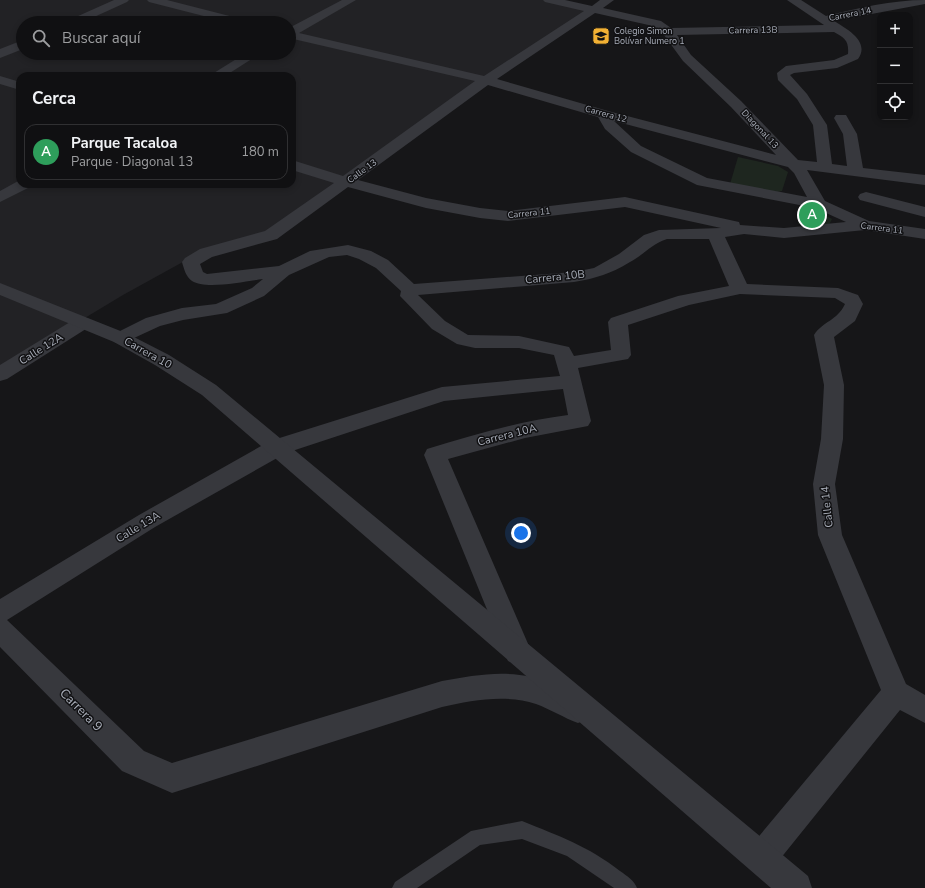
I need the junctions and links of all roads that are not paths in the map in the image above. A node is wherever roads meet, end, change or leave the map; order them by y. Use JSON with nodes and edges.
{"nodes":[{"id":1,"x":123,"y":0,"type":"edge"},
{"id":2,"x":154,"y":0,"type":"edge"},
{"id":3,"x":350,"y":0,"type":"edge"},
{"id":4,"x":549,"y":0,"type":"edge"},
{"id":5,"x":608,"y":0,"type":"edge"},
{"id":6,"x":793,"y":0,"type":"edge"},
{"id":7,"x":925,"y":1,"type":"edge"},
{"id":8,"x":594,"y":10,"type":"junction"},
{"id":9,"x":87,"y":16,"type":"edge"},
{"id":10,"x":218,"y":16,"type":"edge"},
{"id":11,"x":823,"y":20,"type":"junction"},
{"id":12,"x":663,"y":28,"type":"junction"},
{"id":13,"x":838,"y":28,"type":"junction"},
{"id":14,"x":296,"y":29,"type":"edge"},
{"id":15,"x":296,"y":35,"type":"edge"},
{"id":16,"x":16,"y":47,"type":"edge"},
{"id":17,"x":0,"y":54,"type":"edge"},
{"id":18,"x":243,"y":60,"type":"edge"},
{"id":19,"x":223,"y":72,"type":"edge"},
{"id":20,"x":0,"y":80,"type":"edge"},
{"id":21,"x":486,"y":80,"type":"junction"},
{"id":22,"x":16,"y":85,"type":"edge"},
{"id":23,"x":603,"y":114,"type":"junction"},
{"id":24,"x":841,"y":118,"type":"dead end"},
{"id":25,"x":793,"y":164,"type":"junction"},
{"id":26,"x":296,"y":166,"type":"edge"},
{"id":27,"x":825,"y":169,"type":"junction"},
{"id":28,"x":856,"y":173,"type":"junction"},
{"id":29,"x":925,"y":180,"type":"edge"},
{"id":30,"x":348,"y":181,"type":"junction"},
{"id":31,"x":17,"y":188,"type":"edge"},
{"id":32,"x":0,"y":197,"type":"edge"},
{"id":33,"x":866,"y":197,"type":"dead end"},
{"id":34,"x":819,"y":204,"type":"junction"},
{"id":35,"x":925,"y":212,"type":"edge"},
{"id":36,"x":865,"y":225,"type":"junction"},
{"id":37,"x":744,"y":229,"type":"junction"},
{"id":38,"x":715,"y":234,"type":"junction"},
{"id":39,"x":925,"y":234,"type":"edge"},
{"id":40,"x":283,"y":271,"type":"junction"},
{"id":41,"x":0,"y":288,"type":"edge"},
{"id":42,"x":740,"y":288,"type":"junction"},
{"id":43,"x":410,"y":290,"type":"junction"},
{"id":44,"x":82,"y":323,"type":"junction"},
{"id":45,"x":121,"y":338,"type":"junction"},
{"id":46,"x":569,"y":372,"type":"junction"},
{"id":47,"x":0,"y":374,"type":"edge"},
{"id":48,"x":278,"y":447,"type":"junction"},
{"id":49,"x":0,"y":612,"type":"edge"},
{"id":50,"x":0,"y":628,"type":"edge"},
{"id":51,"x":518,"y":653,"type":"junction"},
{"id":52,"x":896,"y":693,"type":"junction"},
{"id":53,"x":925,"y":710,"type":"edge"},
{"id":54,"x":597,"y":720,"type":"junction"},
{"id":55,"x":761,"y":858,"type":"junction"},
{"id":56,"x":401,"y":888,"type":"edge"},
{"id":57,"x":628,"y":888,"type":"edge"},
{"id":58,"x":796,"y":888,"type":"edge"}],
"edges":[{"from":1,"to":9,"type":"street"},
{"from":2,"to":10,"type":"street"},
{"from":3,"to":14,"type":"street"},
{"from":4,"to":8,"type":"street","name":"Carrera 13B"},
{"from":5,"to":8,"type":"street","name":"Calle 13"},
{"from":6,"to":11,"type":"street"},
{"from":7,"to":11,"type":"street","name":"Carrera 14"},
{"from":8,"to":12,"type":"street","name":"Carrera 13B"},
{"from":8,"to":21,"type":"street","name":"Calle 13"},
{"from":11,"to":13,"type":"street"},
{"from":12,"to":13,"type":"street","name":"Carrera 13B"},
{"from":12,"to":25,"type":"street","name":"Diagonal 13"},
{"from":13,"to":27,"type":"street"},
{"from":15,"to":21,"type":"street","name":"Carrera 12"},
{"from":16,"to":17,"type":"street"},
{"from":18,"to":19,"type":"street"},
{"from":20,"to":22,"type":"street"},
{"from":21,"to":23,"type":"street","name":"Carrera 12"},
{"from":21,"to":30,"type":"street","name":"Calle 13"},
{"from":23,"to":25,"type":"street","name":"Carrera 12"},
{"from":23,"to":34,"type":"street"},
{"from":24,"to":28,"type":"street"},
{"from":25,"to":27,"type":"street","name":"Carrera 12"},
{"from":25,"to":34,"type":"street","name":"Diagonal 13"},
{"from":26,"to":30,"type":"street","name":"Carrera 11"},
{"from":27,"to":28,"type":"street","name":"Carrera 12"},
{"from":28,"to":29,"type":"street","name":"Carrera 12"},
{"from":30,"to":37,"type":"street","name":"Carrera 11"},
{"from":30,"to":40,"type":"street","name":"Calle 13"},
{"from":31,"to":32,"type":"street"},
{"from":33,"to":35,"type":"street"},
{"from":34,"to":36,"type":"street"},
{"from":36,"to":37,"type":"street","name":"Carrera 11"},
{"from":36,"to":39,"type":"street","name":"Carrera 11"},
{"from":37,"to":38,"type":"street","name":"Carrera 11"},
{"from":38,"to":42,"type":"street"},
{"from":38,"to":43,"type":"street","name":"Carrera 10B"},
{"from":40,"to":43,"type":"street"},
{"from":40,"to":45,"type":"street"},
{"from":41,"to":44,"type":"street","name":"Carrera 10"},
{"from":42,"to":46,"type":"street"},
{"from":42,"to":52,"type":"street","name":"Calle 14"},
{"from":43,"to":46,"type":"street"},
{"from":44,"to":45,"type":"street","name":"Carrera 10"},
{"from":44,"to":47,"type":"street","name":"Calle 12A"},
{"from":45,"to":48,"type":"street","name":"Carrera 10"},
{"from":46,"to":48,"type":"street"},
{"from":46,"to":51,"type":"street","name":"Carrera 10A"},
{"from":48,"to":49,"type":"street","name":"Calle 13A"},
{"from":48,"to":51,"type":"street","name":"Carrera 10"},
{"from":50,"to":54,"type":"street","name":"Carrera 9"},
{"from":51,"to":54,"type":"street","name":"Carrera 10"},
{"from":52,"to":53,"type":"street"},
{"from":52,"to":55,"type":"street"},
{"from":54,"to":55,"type":"street"},
{"from":55,"to":58,"type":"street"},
{"from":56,"to":57,"type":"lane"}]}
